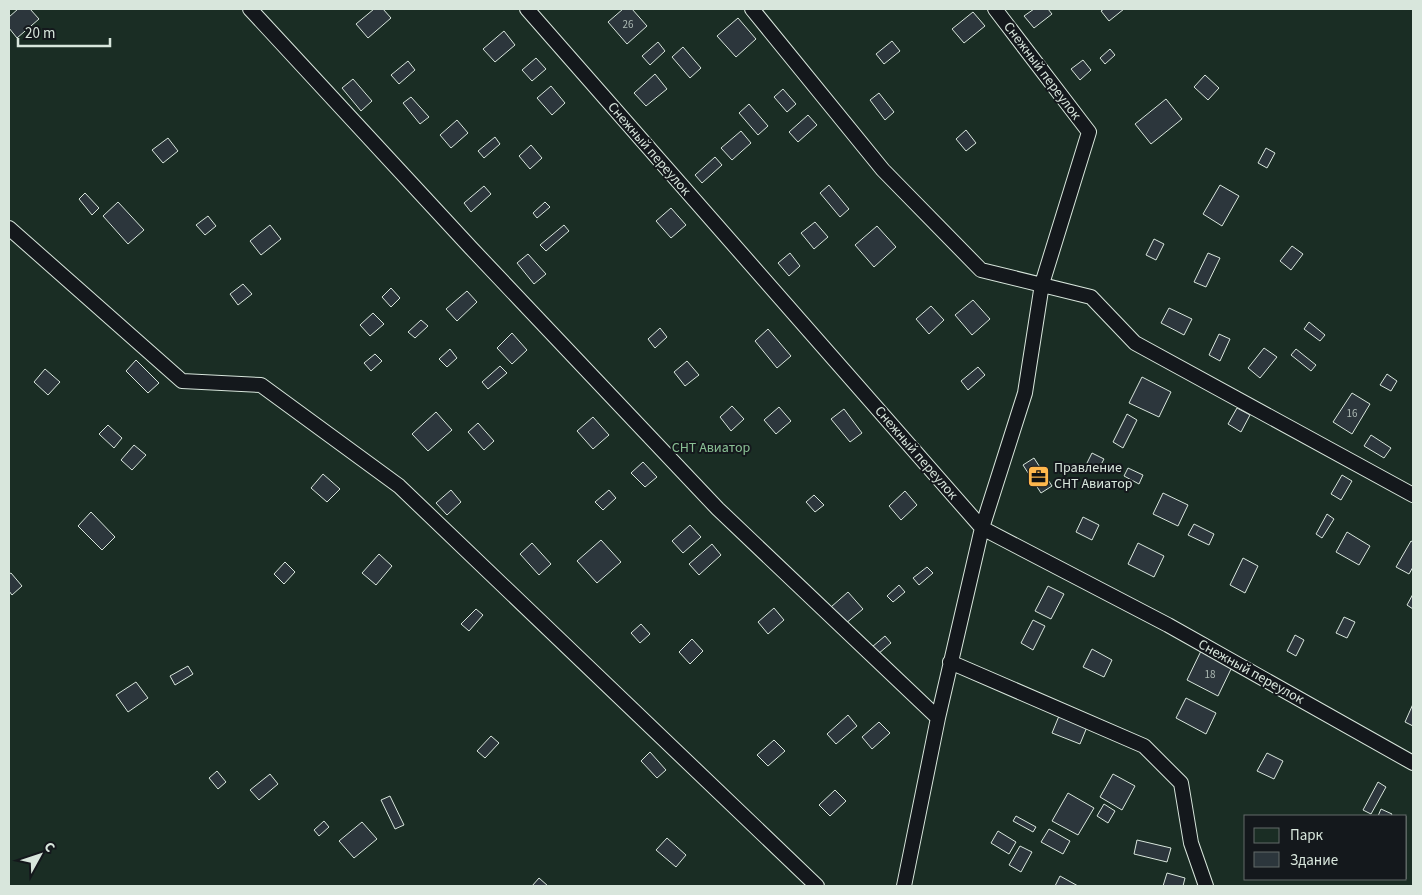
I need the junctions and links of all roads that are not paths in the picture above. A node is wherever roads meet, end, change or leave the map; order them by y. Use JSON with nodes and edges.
{"nodes":[{"id":1,"x":250,"y":9,"type":"edge"},
{"id":2,"x":526,"y":9,"type":"edge"},
{"id":3,"x":752,"y":9,"type":"edge"},
{"id":4,"x":995,"y":9,"type":"edge"},
{"id":5,"x":9,"y":228,"type":"edge"},
{"id":6,"x":1042,"y":284,"type":"junction"},
{"id":7,"x":1413,"y":495,"type":"edge"},
{"id":8,"x":982,"y":528,"type":"junction"},
{"id":9,"x":950,"y":662,"type":"junction"},
{"id":10,"x":938,"y":718,"type":"junction"},
{"id":11,"x":1413,"y":763,"type":"edge"},
{"id":12,"x":817,"y":886,"type":"edge"},
{"id":13,"x":904,"y":886,"type":"edge"},
{"id":14,"x":1206,"y":886,"type":"edge"}],
"edges":[{"from":1,"to":10,"type":"lane"},
{"from":2,"to":8,"type":"lane","name":"Снежный переулок"},
{"from":3,"to":6,"type":"lane"},
{"from":4,"to":6,"type":"lane","name":"Снежный переулок"},
{"from":5,"to":12,"type":"lane"},
{"from":6,"to":7,"type":"lane"},
{"from":6,"to":8,"type":"lane"},
{"from":8,"to":9,"type":"lane"},
{"from":8,"to":11,"type":"lane","name":"Снежный переулок"},
{"from":9,"to":10,"type":"lane"},
{"from":9,"to":14,"type":"lane"},
{"from":10,"to":13,"type":"lane"}]}
